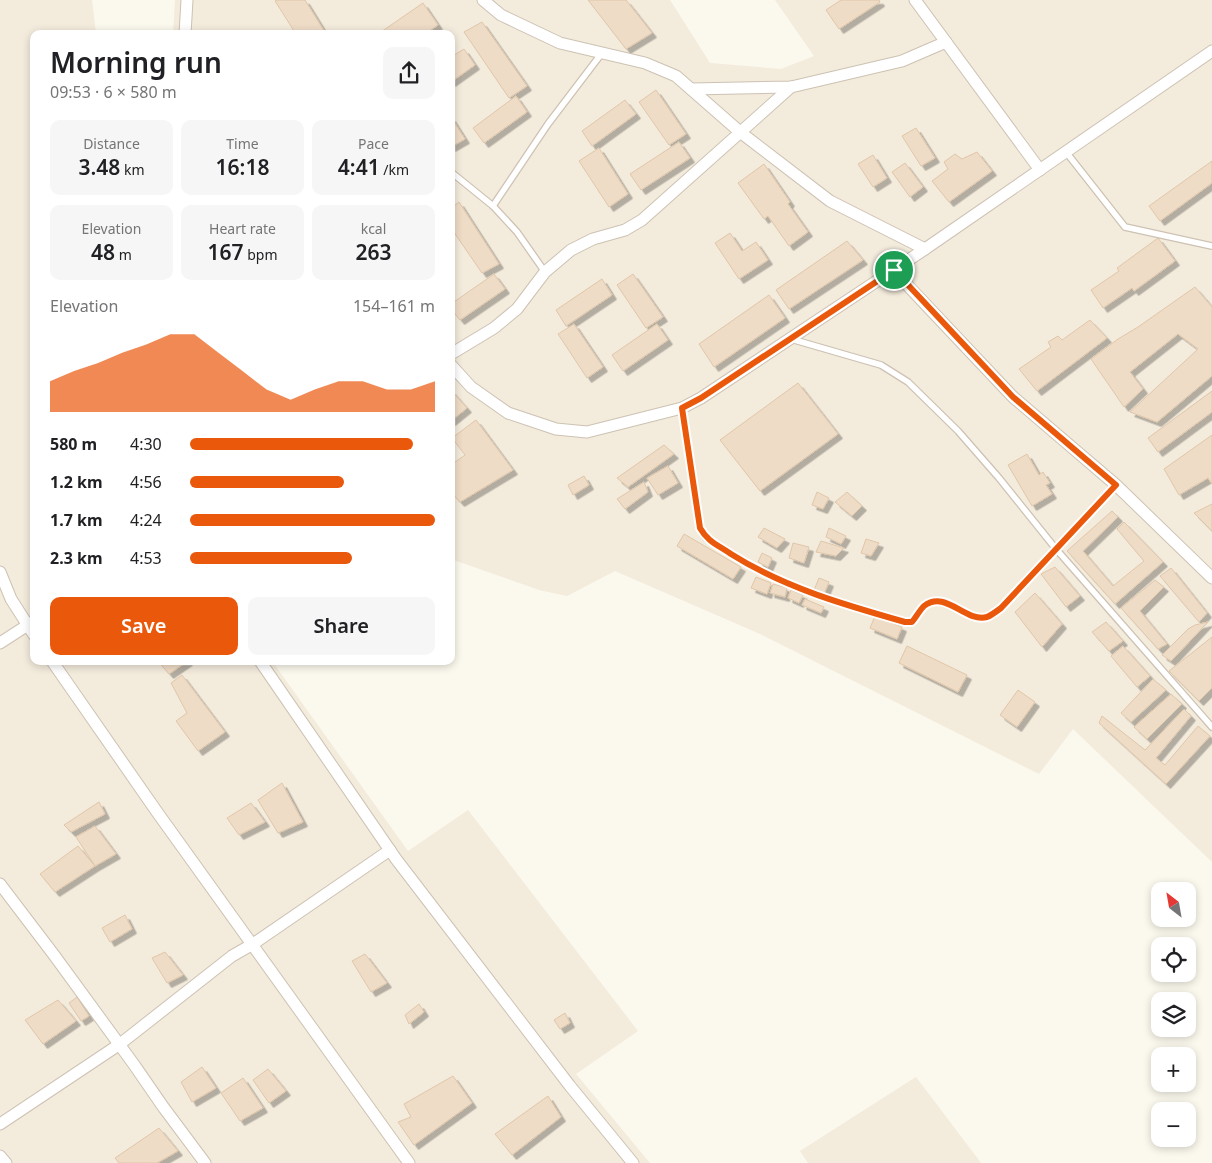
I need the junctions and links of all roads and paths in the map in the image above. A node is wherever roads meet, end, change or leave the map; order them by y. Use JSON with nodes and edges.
{"nodes":[{"id":1,"x":187,"y":0,"type":"edge"},
{"id":2,"x":483,"y":0,"type":"edge"},
{"id":3,"x":915,"y":0,"type":"edge"},
{"id":4,"x":185,"y":30,"type":"edge"},
{"id":5,"x":946,"y":42,"type":"junction"},
{"id":6,"x":1212,"y":51,"type":"edge"},
{"id":7,"x":602,"y":53,"type":"junction"},
{"id":8,"x":791,"y":87,"type":"junction"},
{"id":9,"x":691,"y":89,"type":"junction"},
{"id":10,"x":740,"y":132,"type":"junction"},
{"id":11,"x":1066,"y":152,"type":"junction"},
{"id":12,"x":1040,"y":170,"type":"junction"},
{"id":13,"x":455,"y":175,"type":"edge"},
{"id":14,"x":493,"y":206,"type":"junction"},
{"id":15,"x":1212,"y":246,"type":"edge"},
{"id":16,"x":925,"y":249,"type":"junction"},
{"id":17,"x":894,"y":270,"type":"junction"},
{"id":18,"x":545,"y":272,"type":"junction"},
{"id":19,"x":789,"y":338,"type":"junction"},
{"id":20,"x":455,"y":352,"type":"edge"},
{"id":21,"x":455,"y":369,"type":"edge"},
{"id":22,"x":682,"y":408,"type":"junction"},
{"id":23,"x":1116,"y":485,"type":"junction"},
{"id":24,"x":1056,"y":549,"type":"junction"},
{"id":25,"x":0,"y":572,"type":"edge"},
{"id":26,"x":1212,"y":578,"type":"edge"},
{"id":27,"x":30,"y":623,"type":"edge"},
{"id":28,"x":0,"y":643,"type":"edge"},
{"id":29,"x":55,"y":665,"type":"edge"},
{"id":30,"x":263,"y":665,"type":"edge"},
{"id":31,"x":1212,"y":727,"type":"edge"},
{"id":32,"x":390,"y":850,"type":"junction"},
{"id":33,"x":0,"y":884,"type":"edge"},
{"id":34,"x":253,"y":944,"type":"junction"},
{"id":35,"x":120,"y":1044,"type":"junction"},
{"id":36,"x":0,"y":1124,"type":"edge"},
{"id":37,"x":0,"y":1156,"type":"edge"},
{"id":38,"x":6,"y":1163,"type":"edge"},
{"id":39,"x":205,"y":1163,"type":"edge"},
{"id":40,"x":409,"y":1163,"type":"edge"},
{"id":41,"x":633,"y":1163,"type":"edge"}],
"edges":[{"from":1,"to":4,"type":"street"},
{"from":2,"to":7,"type":"street"},
{"from":3,"to":5,"type":"street"},
{"from":5,"to":8,"type":"street"},
{"from":5,"to":12,"type":"street"},
{"from":6,"to":11,"type":"street"},
{"from":7,"to":9,"type":"street"},
{"from":7,"to":14,"type":"lane"},
{"from":8,"to":9,"type":"street"},
{"from":8,"to":10,"type":"street"},
{"from":9,"to":10,"type":"street"},
{"from":10,"to":16,"type":"street"},
{"from":10,"to":18,"type":"street"},
{"from":11,"to":12,"type":"street"},
{"from":11,"to":15,"type":"lane"},
{"from":12,"to":16,"type":"street"},
{"from":13,"to":14,"type":"lane"},
{"from":14,"to":18,"type":"lane"},
{"from":16,"to":17,"type":"street"},
{"from":17,"to":19,"type":"street"},
{"from":17,"to":23,"type":"street"},
{"from":18,"to":20,"type":"street"},
{"from":19,"to":22,"type":"street"},
{"from":19,"to":24,"type":"lane"},
{"from":21,"to":22,"type":"street"},
{"from":22,"to":24,"type":"lane"},
{"from":23,"to":24,"type":"lane"},
{"from":23,"to":26,"type":"street"},
{"from":24,"to":31,"type":"lane"},
{"from":25,"to":27,"type":"street"},
{"from":27,"to":28,"type":"street"},
{"from":29,"to":34,"type":"street"},
{"from":30,"to":32,"type":"street"},
{"from":32,"to":34,"type":"street"},
{"from":32,"to":41,"type":"street"},
{"from":33,"to":35,"type":"street"},
{"from":34,"to":35,"type":"street"},
{"from":34,"to":40,"type":"street"},
{"from":35,"to":36,"type":"street"},
{"from":35,"to":39,"type":"street"},
{"from":37,"to":38,"type":"street"}]}
